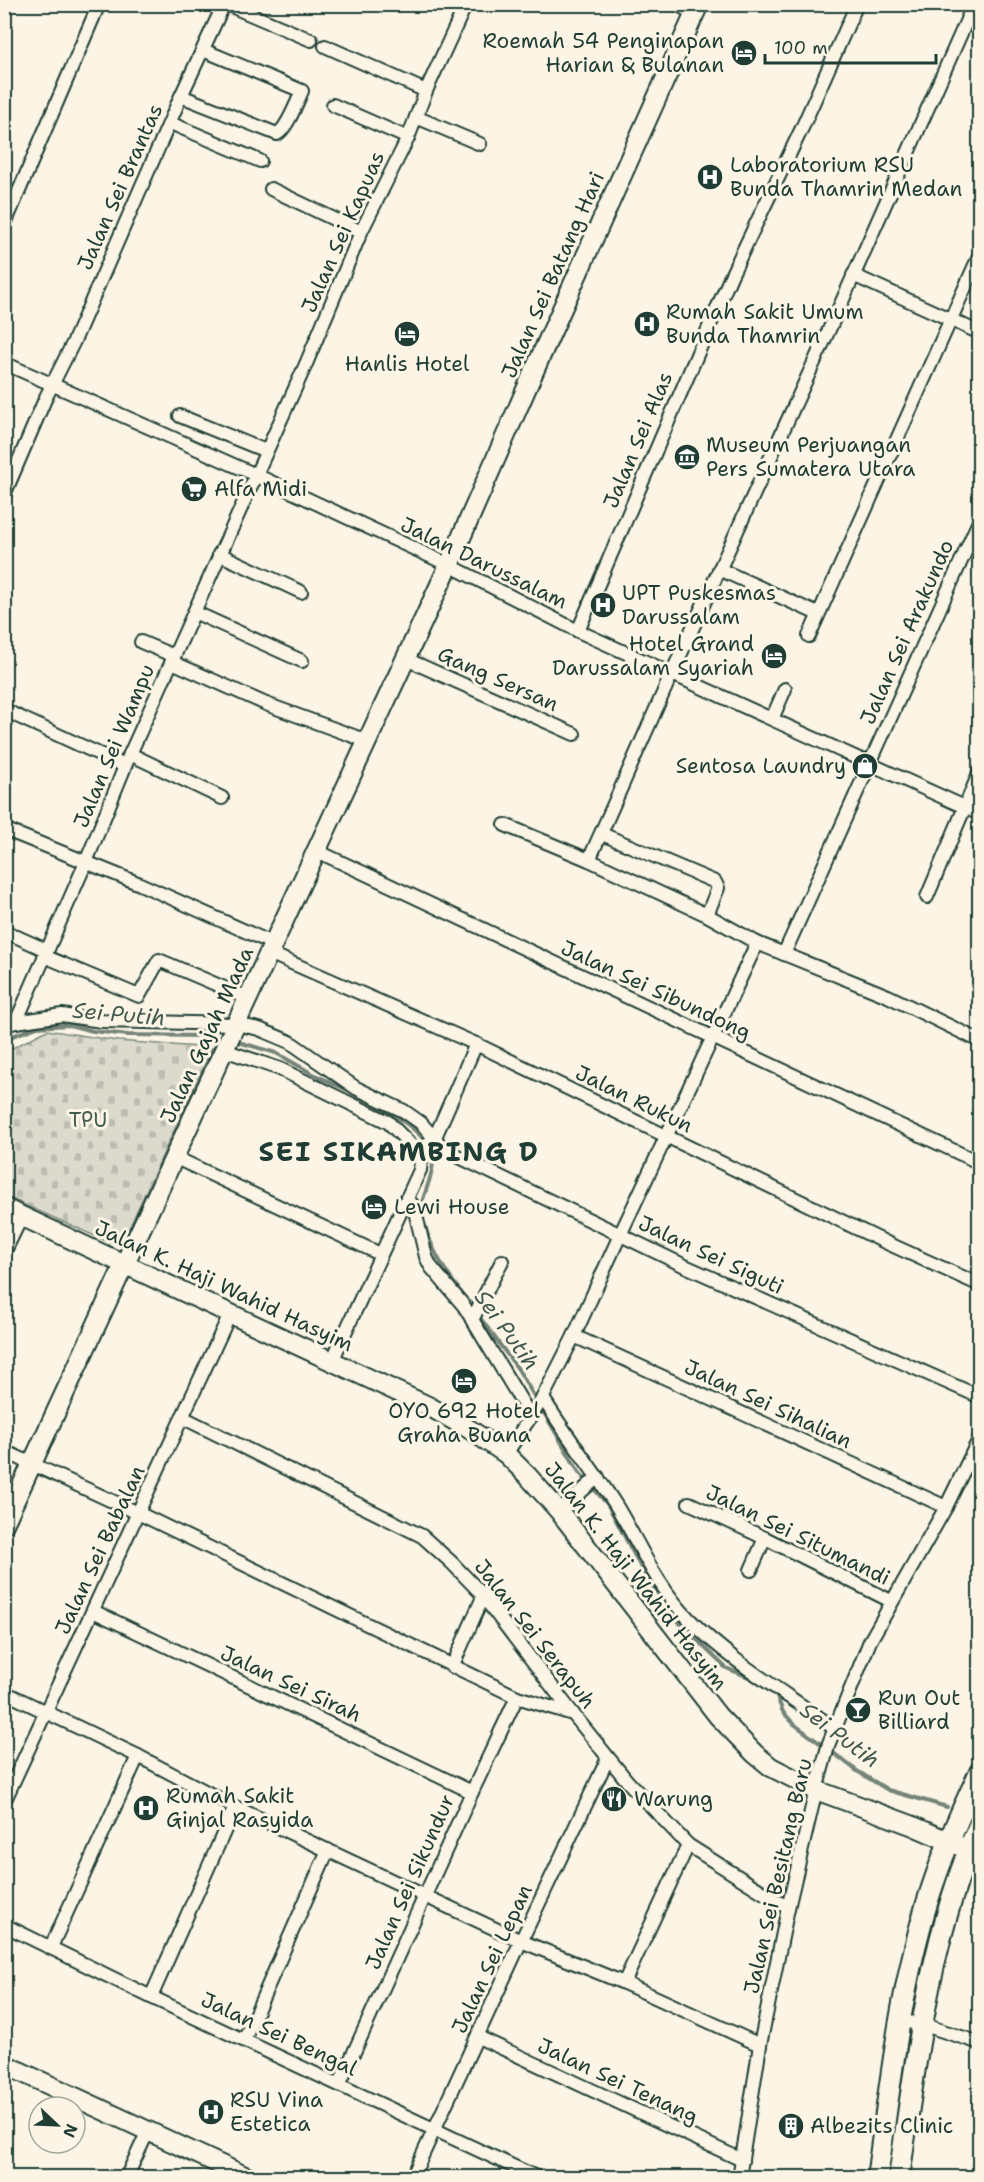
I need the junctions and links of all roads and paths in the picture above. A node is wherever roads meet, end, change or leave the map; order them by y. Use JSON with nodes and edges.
{"nodes":[{"id":1,"x":99,"y":4,"type":"edge"},
{"id":2,"x":225,"y":4,"type":"edge"},
{"id":3,"x":466,"y":4,"type":"edge"},
{"id":4,"x":676,"y":4,"type":"edge"},
{"id":5,"x":857,"y":4,"type":"edge"},
{"id":6,"x":974,"y":4,"type":"edge"},
{"id":7,"x":697,"y":9,"type":"edge"},
{"id":8,"x":311,"y":40,"type":"dead end"},
{"id":9,"x":325,"y":46,"type":"dead end"},
{"id":10,"x":203,"y":50,"type":"junction"},
{"id":11,"x":426,"y":91,"type":"junction"},
{"id":12,"x":182,"y":96,"type":"junction"},
{"id":13,"x":333,"y":105,"type":"dead end"},
{"id":14,"x":416,"y":117,"type":"junction"},
{"id":15,"x":170,"y":123,"type":"junction"},
{"id":16,"x":408,"y":138,"type":"junction"},
{"id":17,"x":480,"y":144,"type":"dead end"},
{"id":18,"x":260,"y":161,"type":"dead end"},
{"id":19,"x":271,"y":189,"type":"dead end"},
{"id":20,"x":4,"y":226,"type":"edge"},
{"id":21,"x":361,"y":232,"type":"junction"},
{"id":22,"x":980,"y":254,"type":"edge"},
{"id":23,"x":853,"y":275,"type":"junction"},
{"id":24,"x":951,"y":320,"type":"junction"},
{"id":25,"x":980,"y":333,"type":"edge"},
{"id":26,"x":4,"y":363,"type":"edge"},
{"id":27,"x":52,"y":386,"type":"junction"},
{"id":28,"x":180,"y":416,"type":"dead end"},
{"id":29,"x":266,"y":451,"type":"junction"},
{"id":30,"x":256,"y":475,"type":"junction"},
{"id":31,"x":4,"y":495,"type":"edge"},
{"id":32,"x":980,"y":519,"type":"edge"},
{"id":33,"x":219,"y":554,"type":"junction"},
{"id":34,"x":449,"y":565,"type":"junction"},
{"id":35,"x":719,"y":569,"type":"junction"},
{"id":36,"x":301,"y":592,"type":"dead end"},
{"id":37,"x":194,"y":612,"type":"junction"},
{"id":38,"x":818,"y":614,"type":"junction"},
{"id":39,"x":578,"y":630,"type":"junction"},
{"id":40,"x":808,"y":636,"type":"dead end"},
{"id":41,"x":141,"y":642,"type":"dead end"},
{"id":42,"x":173,"y":659,"type":"junction"},
{"id":43,"x":406,"y":659,"type":"junction"},
{"id":44,"x":302,"y":661,"type":"dead end"},
{"id":45,"x":672,"y":673,"type":"junction"},
{"id":46,"x":785,"y":689,"type":"dead end"},
{"id":47,"x":4,"y":710,"type":"edge"},
{"id":48,"x":772,"y":719,"type":"junction"},
{"id":49,"x":574,"y":734,"type":"dead end"},
{"id":50,"x":367,"y":741,"type":"junction"},
{"id":51,"x":130,"y":754,"type":"junction"},
{"id":52,"x":870,"y":762,"type":"junction"},
{"id":53,"x":125,"y":766,"type":"junction"},
{"id":54,"x":980,"y":771,"type":"edge"},
{"id":55,"x":222,"y":798,"type":"dead end"},
{"id":56,"x":963,"y":806,"type":"junction"},
{"id":57,"x":980,"y":814,"type":"edge"},
{"id":58,"x":505,"y":825,"type":"dead end"},
{"id":59,"x":4,"y":829,"type":"edge"},
{"id":60,"x":602,"y":834,"type":"junction"},
{"id":61,"x":317,"y":851,"type":"junction"},
{"id":62,"x":590,"y":860,"type":"junction"},
{"id":63,"x":86,"y":862,"type":"junction"},
{"id":64,"x":927,"y":897,"type":"dead end"},
{"id":65,"x":707,"y":915,"type":"junction"},
{"id":66,"x":4,"y":931,"type":"edge"},
{"id":67,"x":757,"y":943,"type":"junction"},
{"id":68,"x":272,"y":948,"type":"junction"},
{"id":69,"x":45,"y":953,"type":"junction"},
{"id":70,"x":784,"y":954,"type":"junction"},
{"id":71,"x":248,"y":998,"type":"junction"},
{"id":72,"x":10,"y":1023,"type":"edge"},
{"id":73,"x":236,"y":1025,"type":"junction"},
{"id":74,"x":713,"y":1038,"type":"junction"},
{"id":75,"x":980,"y":1041,"type":"edge"},
{"id":76,"x":476,"y":1044,"type":"junction"},
{"id":77,"x":225,"y":1048,"type":"junction"},
{"id":78,"x":667,"y":1136,"type":"junction"},
{"id":79,"x":427,"y":1145,"type":"junction"},
{"id":80,"x":174,"y":1157,"type":"junction"},
{"id":81,"x":980,"y":1163,"type":"edge"},
{"id":82,"x":407,"y":1198,"type":"junction"},
{"id":83,"x":4,"y":1208,"type":"edge"},
{"id":84,"x":22,"y":1216,"type":"junction"},
{"id":85,"x":620,"y":1235,"type":"junction"},
{"id":86,"x":4,"y":1253,"type":"edge"},
{"id":87,"x":380,"y":1254,"type":"junction"},
{"id":88,"x":502,"y":1261,"type":"dead end"},
{"id":89,"x":124,"y":1266,"type":"junction"},
{"id":90,"x":980,"y":1285,"type":"edge"},
{"id":91,"x":230,"y":1314,"type":"junction"},
{"id":92,"x":475,"y":1316,"type":"junction"},
{"id":93,"x":574,"y":1336,"type":"junction"},
{"id":94,"x":332,"y":1361,"type":"junction"},
{"id":95,"x":980,"y":1397,"type":"edge"},
{"id":96,"x":537,"y":1407,"type":"junction"},
{"id":97,"x":182,"y":1417,"type":"junction"},
{"id":98,"x":980,"y":1437,"type":"edge"},
{"id":99,"x":4,"y":1451,"type":"edge"},
{"id":100,"x":506,"y":1454,"type":"junction"},
{"id":101,"x":32,"y":1464,"type":"junction"},
{"id":102,"x":592,"y":1482,"type":"junction"},
{"id":103,"x":688,"y":1503,"type":"dead end"},
{"id":104,"x":946,"y":1507,"type":"junction"},
{"id":105,"x":559,"y":1510,"type":"junction"},
{"id":106,"x":138,"y":1513,"type":"junction"},
{"id":107,"x":4,"y":1524,"type":"edge"},
{"id":108,"x":765,"y":1538,"type":"junction"},
{"id":109,"x":752,"y":1570,"type":"dead end"},
{"id":110,"x":483,"y":1597,"type":"junction"},
{"id":111,"x":891,"y":1601,"type":"junction"},
{"id":112,"x":93,"y":1611,"type":"junction"},
{"id":113,"x":452,"y":1666,"type":"junction"},
{"id":114,"x":4,"y":1692,"type":"edge"},
{"id":115,"x":517,"y":1697,"type":"junction"},
{"id":116,"x":46,"y":1712,"type":"junction"},
{"id":117,"x":573,"y":1714,"type":"junction"},
{"id":118,"x":835,"y":1729,"type":"junction"},
{"id":119,"x":138,"y":1756,"type":"junction"},
{"id":120,"x":608,"y":1758,"type":"junction"},
{"id":121,"x":980,"y":1772,"type":"edge"},
{"id":122,"x":816,"y":1791,"type":"junction"},
{"id":123,"x":472,"y":1792,"type":"junction"},
{"id":124,"x":4,"y":1802,"type":"edge"},
{"id":125,"x":235,"y":1807,"type":"junction"},
{"id":126,"x":971,"y":1812,"type":"edge"},
{"id":127,"x":970,"y":1837,"type":"edge"},
{"id":128,"x":687,"y":1845,"type":"junction"},
{"id":129,"x":328,"y":1850,"type":"junction"},
{"id":130,"x":425,"y":1896,"type":"junction"},
{"id":131,"x":788,"y":1908,"type":"junction"},
{"id":132,"x":4,"y":1925,"type":"edge"},
{"id":133,"x":521,"y":1941,"type":"junction"},
{"id":134,"x":51,"y":1947,"type":"junction"},
{"id":135,"x":624,"y":1983,"type":"junction"},
{"id":136,"x":151,"y":1996,"type":"junction"},
{"id":137,"x":900,"y":2021,"type":"junction"},
{"id":138,"x":921,"y":2024,"type":"junction"},
{"id":139,"x":478,"y":2037,"type":"junction"},
{"id":140,"x":244,"y":2040,"type":"junction"},
{"id":141,"x":980,"y":2043,"type":"edge"},
{"id":142,"x":760,"y":2045,"type":"junction"},
{"id":143,"x":4,"y":2064,"type":"edge"},
{"id":144,"x":340,"y":2084,"type":"junction"},
{"id":145,"x":435,"y":2128,"type":"junction"},
{"id":146,"x":148,"y":2131,"type":"junction"},
{"id":147,"x":742,"y":2160,"type":"junction"},
{"id":148,"x":126,"y":2178,"type":"edge"},
{"id":149,"x":249,"y":2178,"type":"edge"},
{"id":150,"x":412,"y":2178,"type":"edge"},
{"id":151,"x":538,"y":2178,"type":"edge"},
{"id":152,"x":739,"y":2178,"type":"edge"},
{"id":153,"x":877,"y":2178,"type":"edge"},
{"id":154,"x":899,"y":2178,"type":"edge"}],
"edges":[{"from":1,"to":20,"type":"street"},
{"from":2,"to":8,"type":"street"},
{"from":2,"to":10,"type":"street","name":"Jalan Sei Brantas"},
{"from":3,"to":11,"type":"street","name":"Jalan Sei Kapuas"},
{"from":4,"to":7,"type":"street"},
{"from":5,"to":39,"type":"street","name":"Jalan Sei Alas"},
{"from":6,"to":23,"type":"street"},
{"from":7,"to":34,"type":"street","name":"Jalan Sei Batang Hari"},
{"from":9,"to":11,"type":"street"},
{"from":10,"to":12,"type":"street","name":"Jalan Sei Brantas"},
{"from":10,"to":12,"type":"street"},
{"from":11,"to":14,"type":"street","name":"Jalan Sei Kapuas"},
{"from":12,"to":15,"type":"street","name":"Jalan Sei Brantas"},
{"from":13,"to":16,"type":"street"},
{"from":14,"to":16,"type":"street","name":"Jalan Sei Kapuas"},
{"from":14,"to":17,"type":"street"},
{"from":15,"to":18,"type":"street"},
{"from":15,"to":27,"type":"street","name":"Jalan Sei Brantas"},
{"from":16,"to":21,"type":"street","name":"Jalan Sei Kapuas"},
{"from":19,"to":21,"type":"street"},
{"from":21,"to":29,"type":"street","name":"Jalan Sei Kapuas"},
{"from":22,"to":24,"type":"street"},
{"from":23,"to":24,"type":"street"},
{"from":23,"to":35,"type":"street"},
{"from":24,"to":25,"type":"street"},
{"from":24,"to":38,"type":"street"},
{"from":26,"to":27,"type":"street","name":"Jalan Darussalam"},
{"from":27,"to":30,"type":"street","name":"Jalan Darussalam"},
{"from":27,"to":31,"type":"street","name":"Jalan Sei Brantas"},
{"from":28,"to":29,"type":"street"},
{"from":29,"to":30,"type":"street","name":"Jalan Sei Kapuas"},
{"from":30,"to":33,"type":"street","name":"Jalan Sei Wampu"},
{"from":30,"to":34,"type":"street","name":"Jalan Darussalam"},
{"from":32,"to":52,"type":"street","name":"Jalan Sei Arakundo"},
{"from":33,"to":36,"type":"street"},
{"from":33,"to":37,"type":"street","name":"Jalan Sei Wampu"},
{"from":34,"to":39,"type":"street","name":"Jalan Darussalam"},
{"from":34,"to":43,"type":"street","name":"Jalan Gajah Mada"},
{"from":35,"to":38,"type":"street"},
{"from":35,"to":45,"type":"street"},
{"from":37,"to":42,"type":"street","name":"Jalan Sei Wampu"},
{"from":37,"to":44,"type":"street"},
{"from":38,"to":40,"type":"street"},
{"from":39,"to":45,"type":"street","name":"Jalan Darussalam"},
{"from":41,"to":42,"type":"street"},
{"from":42,"to":50,"type":"street"},
{"from":42,"to":51,"type":"street","name":"Jalan Sei Wampu"},
{"from":43,"to":49,"type":"street","name":"Gang Sersan"},
{"from":43,"to":50,"type":"street","name":"Jalan Gajah Mada"},
{"from":45,"to":48,"type":"street","name":"Jalan Darussalam"},
{"from":45,"to":60,"type":"street"},
{"from":46,"to":48,"type":"street"},
{"from":47,"to":53,"type":"street"},
{"from":48,"to":52,"type":"street","name":"Jalan Darussalam"},
{"from":50,"to":61,"type":"street","name":"Jalan Gajah Mada"},
{"from":51,"to":53,"type":"street","name":"Jalan Sei Wampu"},
{"from":51,"to":55,"type":"street"},
{"from":52,"to":56,"type":"street","name":"Jalan Darussalam"},
{"from":52,"to":70,"type":"street","name":"Jalan Sei Arakundo"},
{"from":53,"to":63,"type":"street","name":"Jalan Sei Wampu"},
{"from":54,"to":56,"type":"street"},
{"from":56,"to":57,"type":"street","name":"Jalan Darussalam"},
{"from":56,"to":64,"type":"street"},
{"from":58,"to":62,"type":"street"},
{"from":59,"to":63,"type":"street","name":"Jalan Rukun"},
{"from":60,"to":62,"type":"street"},
{"from":60,"to":65,"type":"street"},
{"from":61,"to":68,"type":"street","name":"Jalan Gajah Mada"},
{"from":61,"to":74,"type":"street","name":"Jalan Sei Sibundong"},
{"from":62,"to":65,"type":"street"},
{"from":63,"to":68,"type":"street","name":"Jalan Rukun"},
{"from":63,"to":69,"type":"street","name":"Jalan Sei Wampu"},
{"from":65,"to":67,"type":"street"},
{"from":66,"to":69,"type":"street"},
{"from":67,"to":70,"type":"street"},
{"from":67,"to":74,"type":"street"},
{"from":68,"to":71,"type":"street","name":"Jalan Gajah Mada"},
{"from":68,"to":76,"type":"street","name":"Jalan Rukun"},
{"from":69,"to":71,"type":"street"},
{"from":69,"to":72,"type":"street","name":"Jalan Sei Wampu"},
{"from":70,"to":75,"type":"street"},
{"from":71,"to":73,"type":"street","name":"Jalan Gajah Mada"},
{"from":72,"to":73,"type":"street"},
{"from":73,"to":77,"type":"street","name":"Jalan Gajah Mada"},
{"from":73,"to":79,"type":"street"},
{"from":74,"to":78,"type":"street"},
{"from":74,"to":81,"type":"street","name":"Jalan Sei Sibundong"},
{"from":76,"to":78,"type":"street","name":"Jalan Rukun"},
{"from":76,"to":79,"type":"street"},
{"from":77,"to":79,"type":"street"},
{"from":77,"to":80,"type":"street","name":"Jalan Gajah Mada"},
{"from":78,"to":85,"type":"street"},
{"from":78,"to":90,"type":"street","name":"Jalan Rukun"},
{"from":79,"to":82,"type":"street"},
{"from":79,"to":85,"type":"street","name":"Jalan Sei Siguti"},
{"from":80,"to":87,"type":"street"},
{"from":80,"to":89,"type":"street","name":"Jalan Gajah Mada"},
{"from":82,"to":87,"type":"street"},
{"from":82,"to":92,"type":"street"},
{"from":83,"to":84,"type":"street","name":"Jalan K. Haji Wahid Hasyim"},
{"from":84,"to":86,"type":"street"},
{"from":84,"to":89,"type":"street","name":"Jalan K. Haji Wahid Hasyim"},
{"from":85,"to":93,"type":"street"},
{"from":85,"to":95,"type":"street","name":"Jalan Sei Siguti"},
{"from":87,"to":94,"type":"street"},
{"from":88,"to":92,"type":"street"},
{"from":89,"to":91,"type":"street","name":"Jalan K. Haji Wahid Hasyim"},
{"from":89,"to":101,"type":"street","name":"Jalan Gajah Mada"},
{"from":91,"to":94,"type":"street","name":"Jalan K. Haji Wahid Hasyim"},
{"from":91,"to":97,"type":"street","name":"Jalan Sei Babalan"},
{"from":92,"to":96,"type":"street"},
{"from":93,"to":96,"type":"street"},
{"from":93,"to":104,"type":"street","name":"Jalan Sei Sihalian"},
{"from":94,"to":100,"type":"street","name":"Jalan K. Haji Wahid Hasyim"},
{"from":96,"to":100,"type":"street"},
{"from":96,"to":102,"type":"street"},
{"from":97,"to":106,"type":"street","name":"Jalan Sei Babalan"},
{"from":97,"to":110,"type":"street","name":"Jalan Sei Serapuh"},
{"from":98,"to":104,"type":"street","name":"Jalan Sei Besitang Baru"},
{"from":99,"to":101,"type":"street"},
{"from":100,"to":105,"type":"street","name":"Jalan K. Haji Wahid Hasyim"},
{"from":101,"to":106,"type":"street"},
{"from":101,"to":107,"type":"street","name":"Jalan Gajah Mada"},
{"from":102,"to":105,"type":"street"},
{"from":102,"to":118,"type":"street"},
{"from":103,"to":108,"type":"street","name":"Jalan Sei Situmandi"},
{"from":104,"to":111,"type":"street","name":"Jalan Sei Besitang Baru"},
{"from":105,"to":122,"type":"street","name":"Jalan K. Haji Wahid Hasyim"},
{"from":106,"to":112,"type":"street","name":"Jalan Sei Babalan"},
{"from":106,"to":113,"type":"street"},
{"from":108,"to":109,"type":"street"},
{"from":108,"to":111,"type":"street","name":"Jalan Sei Situmandi"},
{"from":110,"to":113,"type":"street"},
{"from":110,"to":117,"type":"street","name":"Jalan Sei Serapuh"},
{"from":111,"to":118,"type":"street","name":"Jalan Sei Besitang Baru"},
{"from":112,"to":116,"type":"street","name":"Jalan Sei Babalan"},
{"from":112,"to":123,"type":"street","name":"Jalan Sei Sirah"},
{"from":113,"to":115,"type":"street"},
{"from":114,"to":116,"type":"street"},
{"from":115,"to":117,"type":"street"},
{"from":115,"to":123,"type":"street","name":"Jalan Sei Sikundur"},
{"from":116,"to":119,"type":"street"},
{"from":116,"to":124,"type":"street","name":"Jalan Sei Babalan"},
{"from":117,"to":120,"type":"street","name":"Jalan Sei Serapuh"},
{"from":118,"to":122,"type":"street","name":"Jalan Sei Besitang Baru"},
{"from":119,"to":125,"type":"street"},
{"from":119,"to":134,"type":"street"},
{"from":120,"to":128,"type":"street","name":"Jalan Sei Serapuh"},
{"from":120,"to":133,"type":"street","name":"Jalan Sei Lepan"},
{"from":121,"to":126,"type":"main road"},
{"from":122,"to":127,"type":"street","name":"Jalan K. Haji Wahid Hasyim"},
{"from":122,"to":131,"type":"street","name":"Jalan Sei Besitang Baru"},
{"from":123,"to":130,"type":"street","name":"Jalan Sei Sikundur"},
{"from":125,"to":129,"type":"street"},
{"from":125,"to":136,"type":"street"},
{"from":126,"to":127,"type":"main road"},
{"from":127,"to":137,"type":"main road"},
{"from":127,"to":138,"type":"main road"},
{"from":128,"to":131,"type":"street","name":"Jalan Sei Serapuh"},
{"from":128,"to":135,"type":"street"},
{"from":129,"to":130,"type":"street"},
{"from":129,"to":140,"type":"street"},
{"from":130,"to":133,"type":"street"},
{"from":130,"to":144,"type":"street","name":"Jalan Sei Sikundur"},
{"from":131,"to":142,"type":"street","name":"Jalan Sei Besitang Baru"},
{"from":132,"to":134,"type":"street","name":"Jalan Sei Bengal"},
{"from":133,"to":135,"type":"street"},
{"from":133,"to":139,"type":"street","name":"Jalan Sei Lepan"},
{"from":134,"to":136,"type":"street","name":"Jalan Sei Bengal"},
{"from":135,"to":142,"type":"street"},
{"from":136,"to":140,"type":"street","name":"Jalan Sei Bengal"},
{"from":137,"to":138,"type":"street"},
{"from":137,"to":153,"type":"main road"},
{"from":138,"to":141,"type":"street"},
{"from":138,"to":154,"type":"main road"},
{"from":139,"to":145,"type":"street","name":"Jalan Sei Lepan"},
{"from":139,"to":147,"type":"street","name":"Jalan Sei Tenang"},
{"from":140,"to":144,"type":"street","name":"Jalan Sei Bengal"},
{"from":142,"to":147,"type":"street","name":"Jalan Sei Besitang Baru"},
{"from":143,"to":146,"type":"street"},
{"from":144,"to":145,"type":"street","name":"Jalan Sei Bengal"},
{"from":145,"to":150,"type":"street","name":"Jalan Sei Lepan"},
{"from":145,"to":151,"type":"street","name":"Jalan Sei Bengal"},
{"from":146,"to":148,"type":"street"},
{"from":146,"to":149,"type":"street"},
{"from":147,"to":152,"type":"street","name":"Jalan Sei Besitang Baru"}]}
